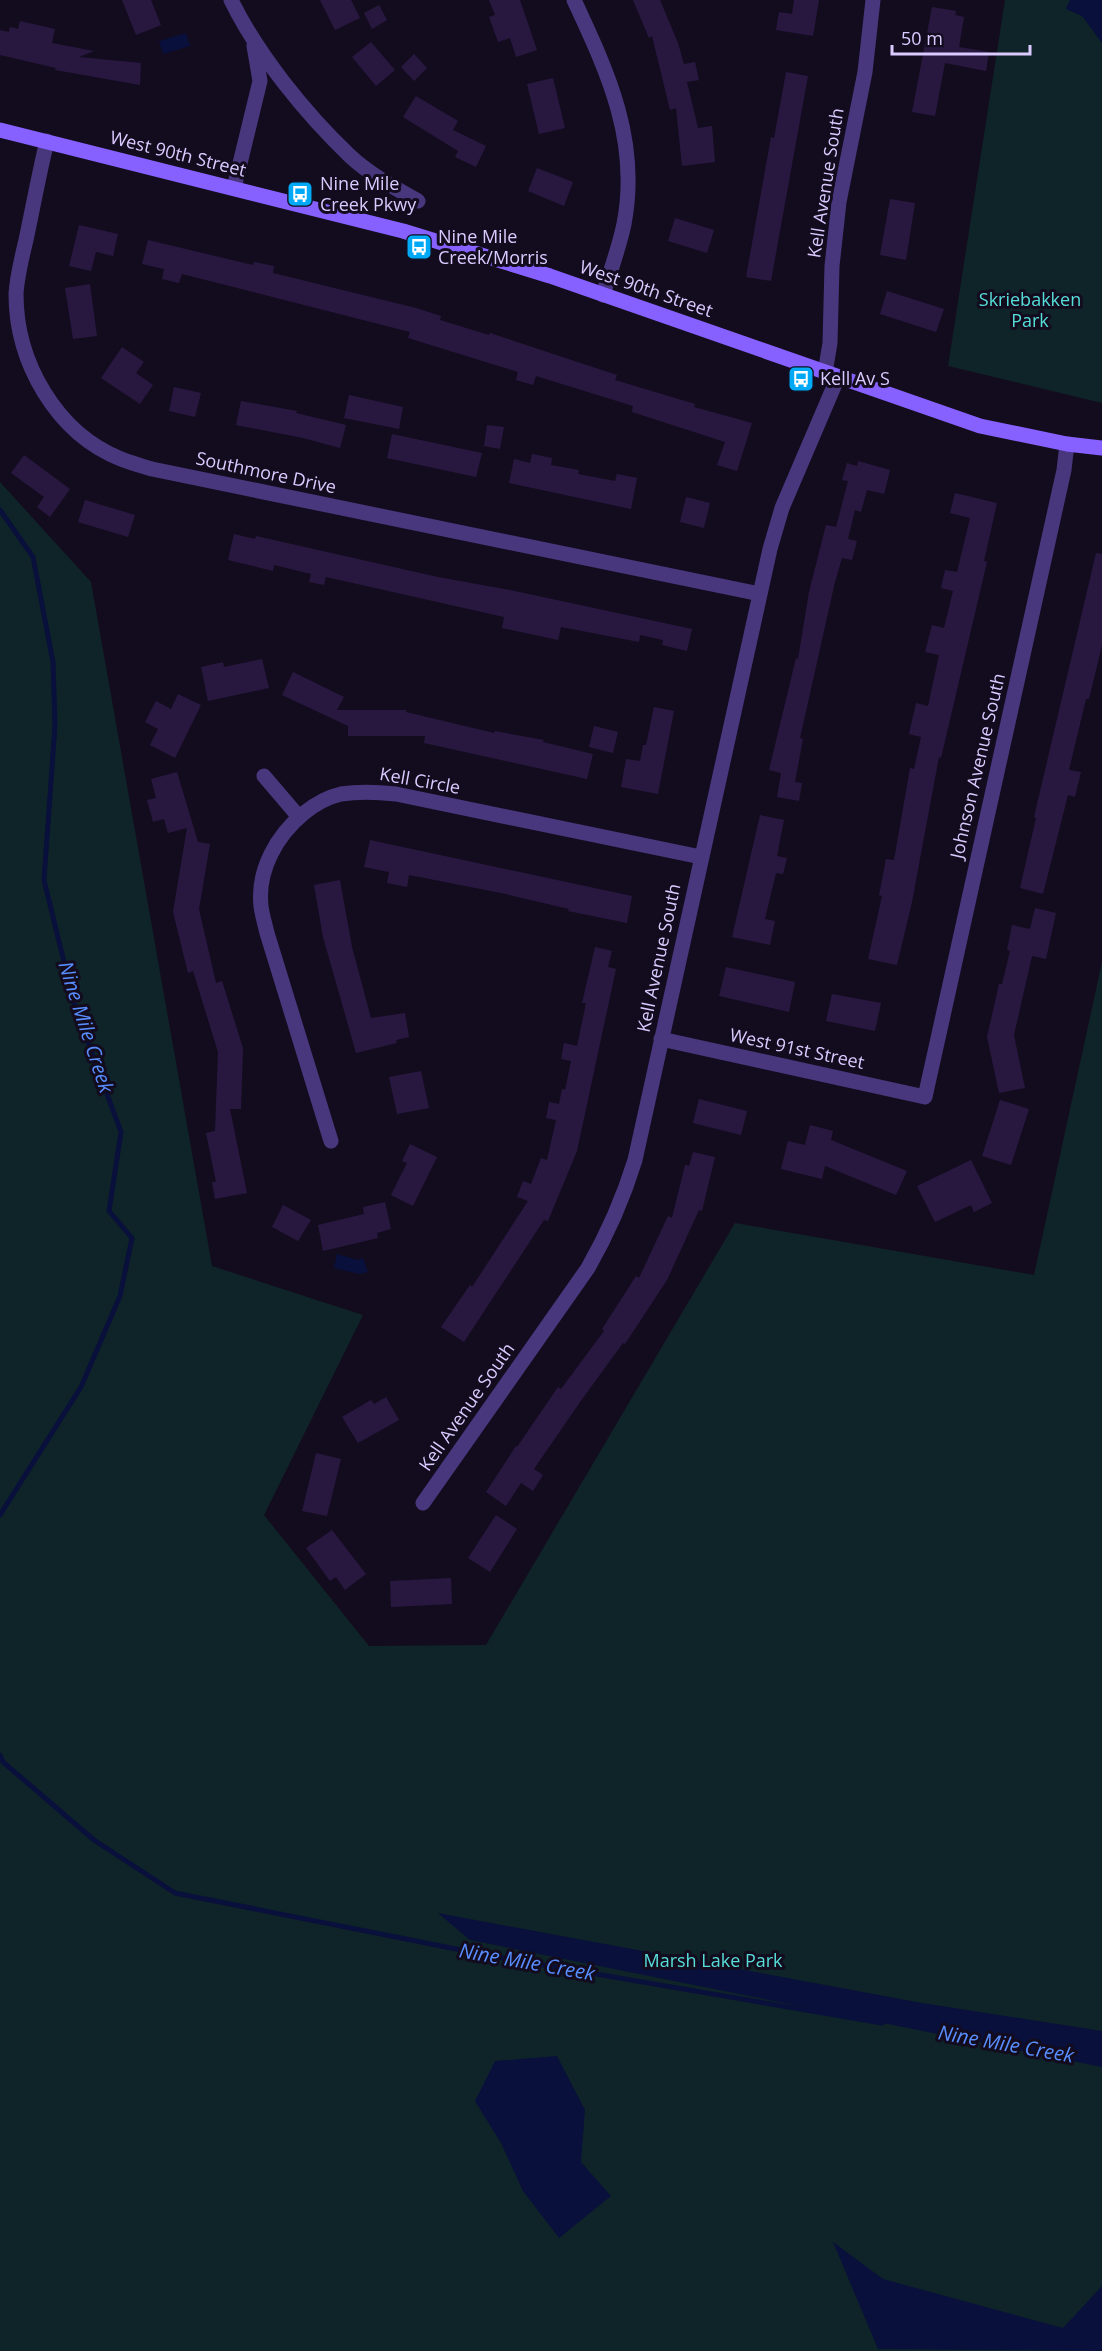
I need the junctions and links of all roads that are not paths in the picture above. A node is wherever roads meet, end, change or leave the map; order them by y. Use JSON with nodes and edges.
{"nodes":[{"id":1,"x":231,"y":0,"type":"edge"},
{"id":2,"x":574,"y":0,"type":"edge"},
{"id":3,"x":873,"y":0,"type":"edge"},
{"id":4,"x":253,"y":40,"type":"junction"},
{"id":5,"x":0,"y":130,"type":"edge"},
{"id":6,"x":47,"y":141,"type":"junction"},
{"id":7,"x":234,"y":188,"type":"junction"},
{"id":8,"x":418,"y":201,"type":"dead end"},
{"id":9,"x":603,"y":295,"type":"junction"},
{"id":10,"x":832,"y":375,"type":"junction"},
{"id":11,"x":1067,"y":444,"type":"junction"},
{"id":12,"x":1102,"y":448,"type":"edge"},
{"id":13,"x":760,"y":594,"type":"junction"},
{"id":14,"x":264,"y":777,"type":"dead end"},
{"id":15,"x":299,"y":817,"type":"junction"},
{"id":16,"x":701,"y":858,"type":"junction"},
{"id":17,"x":661,"y":1039,"type":"junction"},
{"id":18,"x":925,"y":1097,"type":"joint"},
{"id":19,"x":331,"y":1141,"type":"dead end"},
{"id":20,"x":423,"y":1503,"type":"dead end"}],
"edges":[{"from":1,"to":4,"type":"street"},
{"from":2,"to":9,"type":"street"},
{"from":3,"to":10,"type":"street","name":"Kell Avenue South"},
{"from":4,"to":7,"type":"street"},
{"from":4,"to":8,"type":"street"},
{"from":5,"to":6,"type":"street","name":"West 90th Street"},
{"from":6,"to":7,"type":"street","name":"West 90th Street"},
{"from":6,"to":13,"type":"street","name":"Southmore Drive"},
{"from":7,"to":9,"type":"street","name":"West 90th Street"},
{"from":9,"to":10,"type":"street","name":"West 90th Street"},
{"from":10,"to":11,"type":"street","name":"West 90th Street"},
{"from":10,"to":13,"type":"street","name":"Kell Avenue South"},
{"from":11,"to":12,"type":"street","name":"West 90th Street"},
{"from":11,"to":18,"type":"street","name":"Johnson Avenue South"},
{"from":13,"to":16,"type":"street","name":"Kell Avenue South"},
{"from":14,"to":15,"type":"street"},
{"from":15,"to":16,"type":"street","name":"Kell Circle"},
{"from":15,"to":19,"type":"street","name":"Kell Circle"},
{"from":16,"to":17,"type":"street","name":"Kell Avenue South"},
{"from":17,"to":18,"type":"street","name":"West 91st Street"},
{"from":17,"to":20,"type":"street","name":"Kell Avenue South"}]}
